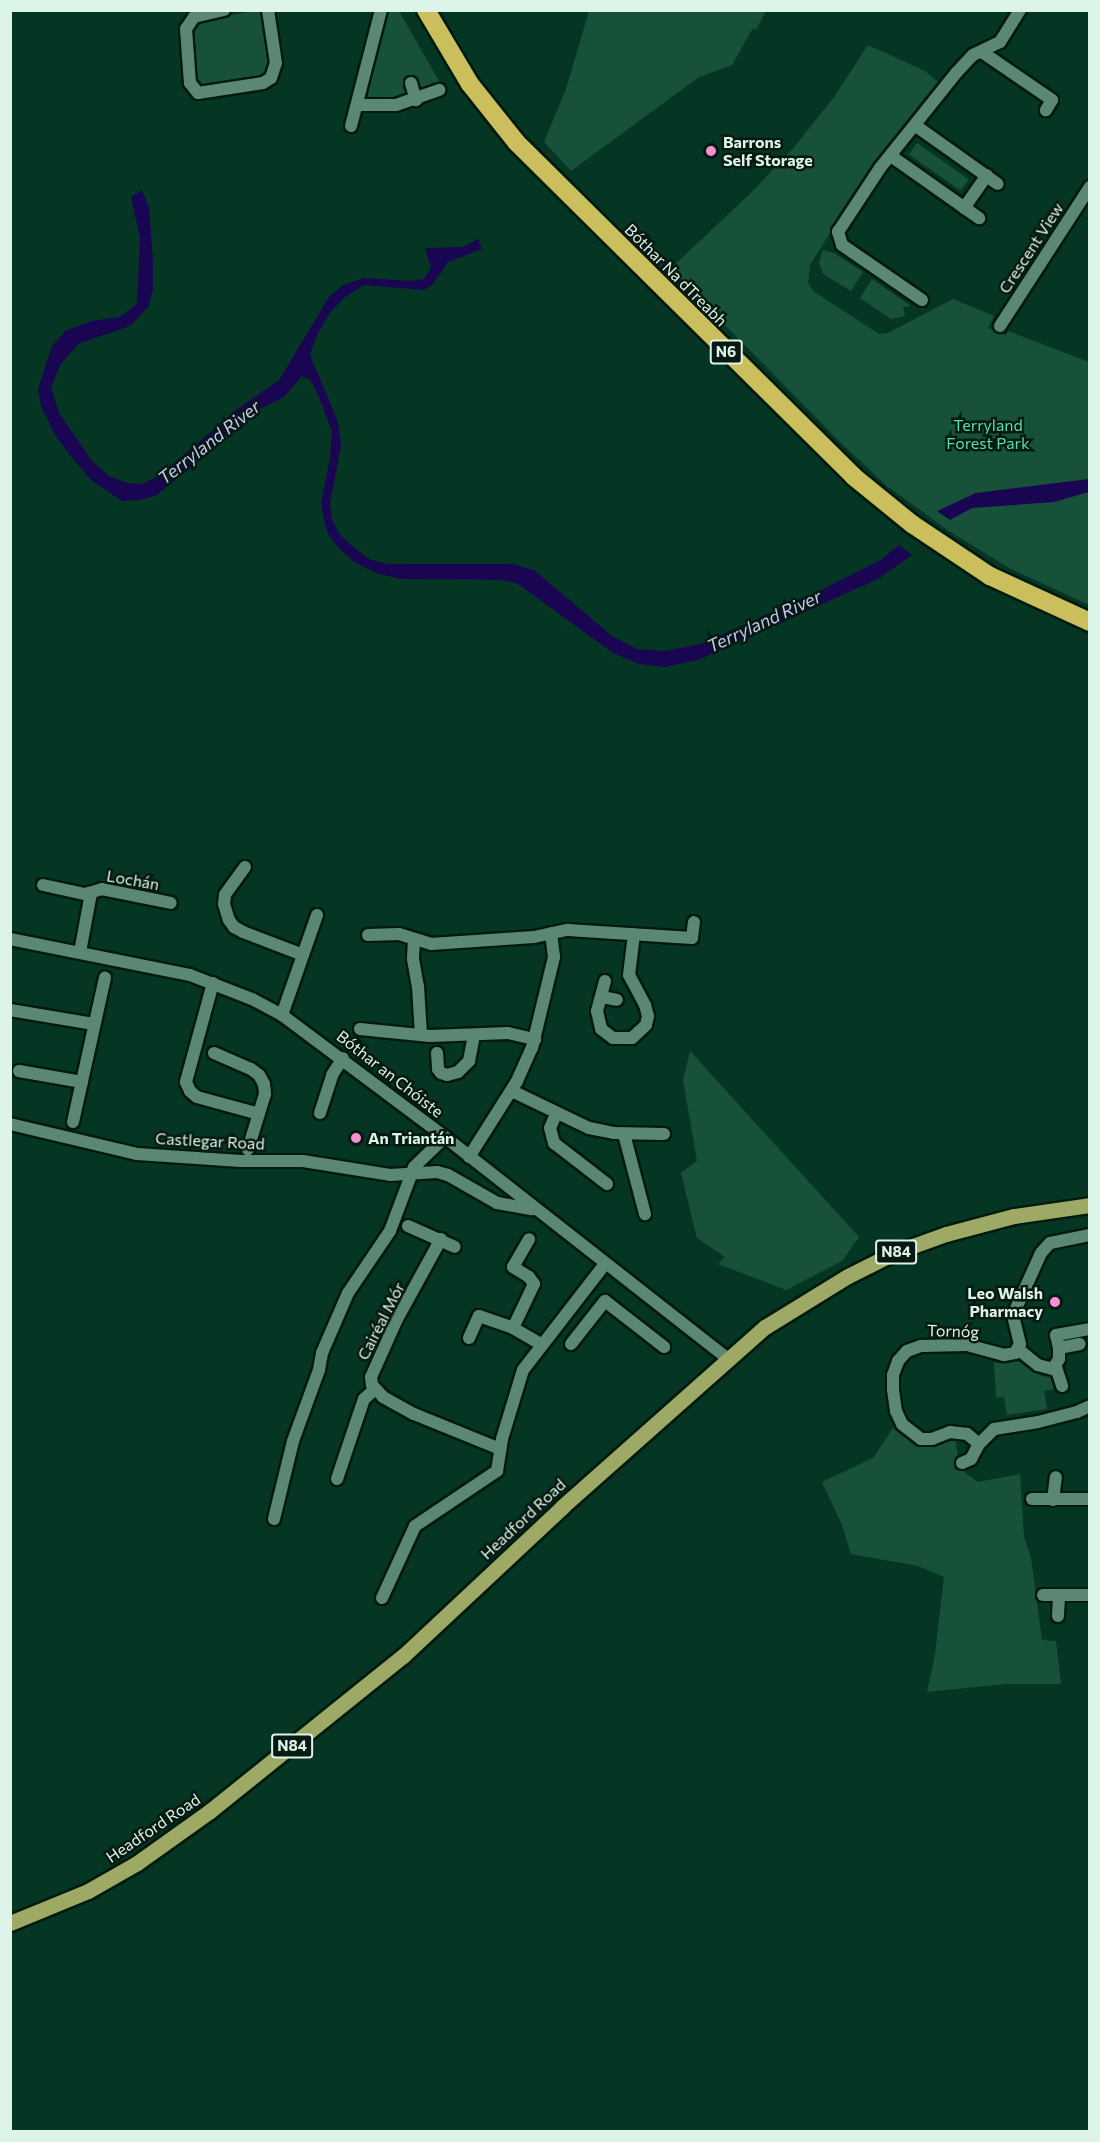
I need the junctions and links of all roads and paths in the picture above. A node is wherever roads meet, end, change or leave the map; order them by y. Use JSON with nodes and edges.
{"nodes":[{"id":1,"x":224,"y":10,"type":"edge"},
{"id":2,"x":268,"y":10,"type":"edge"},
{"id":3,"x":381,"y":10,"type":"edge"},
{"id":4,"x":426,"y":10,"type":"edge"},
{"id":5,"x":1019,"y":14,"type":"edge"},
{"id":6,"x":982,"y":52,"type":"junction"},
{"id":7,"x":411,"y":83,"type":"dead end"},
{"id":8,"x":439,"y":90,"type":"dead end"},
{"id":9,"x":416,"y":100,"type":"junction"},
{"id":10,"x":357,"y":105,"type":"junction"},
{"id":11,"x":1046,"y":110,"type":"dead end"},
{"id":12,"x":351,"y":126,"type":"dead end"},
{"id":13,"x":916,"y":126,"type":"junction"},
{"id":14,"x":891,"y":156,"type":"junction"},
{"id":15,"x":987,"y":176,"type":"junction"},
{"id":16,"x":998,"y":184,"type":"dead end"},
{"id":17,"x":1089,"y":187,"type":"edge"},
{"id":18,"x":964,"y":208,"type":"junction"},
{"id":19,"x":979,"y":218,"type":"dead end"},
{"id":20,"x":922,"y":300,"type":"dead end"},
{"id":21,"x":1000,"y":326,"type":"dead end"},
{"id":22,"x":1089,"y":622,"type":"edge"},
{"id":23,"x":245,"y":867,"type":"dead end"},
{"id":24,"x":43,"y":885,"type":"dead end"},
{"id":25,"x":91,"y":893,"type":"junction"},
{"id":26,"x":171,"y":903,"type":"dead end"},
{"id":27,"x":316,"y":915,"type":"dead end"},
{"id":28,"x":694,"y":922,"type":"dead end"},
{"id":29,"x":551,"y":933,"type":"junction"},
{"id":30,"x":634,"y":934,"type":"junction"},
{"id":31,"x":368,"y":935,"type":"dead end"},
{"id":32,"x":10,"y":939,"type":"edge"},
{"id":33,"x":414,"y":939,"type":"junction"},
{"id":34,"x":80,"y":952,"type":"junction"},
{"id":35,"x":303,"y":955,"type":"junction"},
{"id":36,"x":105,"y":978,"type":"dead end"},
{"id":37,"x":605,"y":981,"type":"dead end"},
{"id":38,"x":213,"y":983,"type":"junction"},
{"id":39,"x":602,"y":997,"type":"junction"},
{"id":40,"x":617,"y":1000,"type":"dead end"},
{"id":41,"x":10,"y":1010,"type":"edge"},
{"id":42,"x":282,"y":1015,"type":"junction"},
{"id":43,"x":94,"y":1024,"type":"junction"},
{"id":44,"x":360,"y":1029,"type":"dead end"},
{"id":45,"x":422,"y":1035,"type":"junction"},
{"id":46,"x":474,"y":1035,"type":"junction"},
{"id":47,"x":535,"y":1039,"type":"junction"},
{"id":48,"x":214,"y":1053,"type":"dead end"},
{"id":49,"x":437,"y":1053,"type":"dead end"},
{"id":50,"x":343,"y":1058,"type":"junction"},
{"id":51,"x":19,"y":1071,"type":"dead end"},
{"id":52,"x":82,"y":1082,"type":"junction"},
{"id":53,"x":512,"y":1091,"type":"junction"},
{"id":54,"x":320,"y":1113,"type":"dead end"},
{"id":55,"x":259,"y":1114,"type":"junction"},
{"id":56,"x":556,"y":1114,"type":"junction"},
{"id":57,"x":73,"y":1122,"type":"dead end"},
{"id":58,"x":10,"y":1124,"type":"edge"},
{"id":59,"x":624,"y":1134,"type":"junction"},
{"id":60,"x":664,"y":1134,"type":"dead end"},
{"id":61,"x":445,"y":1137,"type":"junction"},
{"id":62,"x":248,"y":1149,"type":"dead end"},
{"id":63,"x":469,"y":1157,"type":"junction"},
{"id":64,"x":410,"y":1174,"type":"junction"},
{"id":65,"x":607,"y":1184,"type":"dead end"},
{"id":66,"x":1089,"y":1205,"type":"edge"},
{"id":67,"x":534,"y":1209,"type":"junction"},
{"id":68,"x":645,"y":1214,"type":"dead end"},
{"id":69,"x":408,"y":1226,"type":"dead end"},
{"id":70,"x":1089,"y":1234,"type":"edge"},
{"id":71,"x":441,"y":1239,"type":"junction"},
{"id":72,"x":529,"y":1239,"type":"dead end"},
{"id":73,"x":455,"y":1247,"type":"dead end"},
{"id":74,"x":605,"y":1264,"type":"junction"},
{"id":75,"x":583,"y":1292,"type":"junction"},
{"id":76,"x":601,"y":1305,"type":"junction"},
{"id":77,"x":513,"y":1328,"type":"junction"},
{"id":78,"x":1089,"y":1329,"type":"edge"},
{"id":79,"x":469,"y":1338,"type":"dead end"},
{"id":80,"x":541,"y":1344,"type":"junction"},
{"id":81,"x":571,"y":1344,"type":"dead end"},
{"id":82,"x":1080,"y":1344,"type":"dead end"},
{"id":83,"x":664,"y":1347,"type":"dead end"},
{"id":84,"x":1059,"y":1348,"type":"junction"},
{"id":85,"x":1018,"y":1349,"type":"junction"},
{"id":86,"x":727,"y":1358,"type":"junction"},
{"id":87,"x":1056,"y":1367,"type":"junction"},
{"id":88,"x":1062,"y":1386,"type":"dead end"},
{"id":89,"x":375,"y":1389,"type":"junction"},
{"id":90,"x":1089,"y":1406,"type":"edge"},
{"id":91,"x":979,"y":1444,"type":"junction"},
{"id":92,"x":500,"y":1449,"type":"junction"},
{"id":93,"x":962,"y":1463,"type":"dead end"},
{"id":94,"x":1056,"y":1477,"type":"dead end"},
{"id":95,"x":337,"y":1479,"type":"dead end"},
{"id":96,"x":1032,"y":1499,"type":"dead end"},
{"id":97,"x":1089,"y":1499,"type":"edge"},
{"id":98,"x":1053,"y":1500,"type":"junction"},
{"id":99,"x":274,"y":1519,"type":"dead end"},
{"id":100,"x":1043,"y":1595,"type":"dead end"},
{"id":101,"x":1059,"y":1595,"type":"junction"},
{"id":102,"x":1089,"y":1595,"type":"edge"},
{"id":103,"x":382,"y":1598,"type":"dead end"},
{"id":104,"x":1058,"y":1616,"type":"dead end"},
{"id":105,"x":10,"y":1923,"type":"edge"}],
"edges":[{"from":1,"to":2,"type":"street"},
{"from":3,"to":10,"type":"street"},
{"from":4,"to":22,"type":"highway","name":"Bóthar Na dTreabh","number":"N6"},
{"from":5,"to":6,"type":"street"},
{"from":6,"to":11,"type":"street"},
{"from":6,"to":13,"type":"street"},
{"from":7,"to":9,"type":"street"},
{"from":8,"to":9,"type":"street"},
{"from":9,"to":10,"type":"street"},
{"from":10,"to":12,"type":"street"},
{"from":13,"to":14,"type":"street"},
{"from":13,"to":15,"type":"street"},
{"from":14,"to":18,"type":"street"},
{"from":14,"to":20,"type":"street"},
{"from":15,"to":16,"type":"street"},
{"from":15,"to":18,"type":"street"},
{"from":17,"to":21,"type":"street","name":"Crescent View"},
{"from":18,"to":19,"type":"street"},
{"from":23,"to":35,"type":"street"},
{"from":24,"to":25,"type":"street","name":"Lochán"},
{"from":25,"to":26,"type":"street","name":"Lochán"},
{"from":25,"to":34,"type":"street","name":"Lochán"},
{"from":27,"to":35,"type":"street"},
{"from":28,"to":30,"type":"street"},
{"from":29,"to":30,"type":"street"},
{"from":29,"to":33,"type":"street"},
{"from":29,"to":47,"type":"street"},
{"from":30,"to":39,"type":"street"},
{"from":31,"to":33,"type":"street"},
{"from":32,"to":34,"type":"street","name":"Bóthar an Chóiste"},
{"from":33,"to":45,"type":"street"},
{"from":34,"to":38,"type":"street","name":"Bóthar an Chóiste"},
{"from":35,"to":42,"type":"street"},
{"from":36,"to":43,"type":"street"},
{"from":37,"to":39,"type":"street"},
{"from":38,"to":42,"type":"street","name":"Bóthar an Chóiste"},
{"from":38,"to":55,"type":"street"},
{"from":39,"to":40,"type":"street"},
{"from":41,"to":43,"type":"street"},
{"from":42,"to":50,"type":"street","name":"Bóthar an Chóiste"},
{"from":43,"to":52,"type":"street"},
{"from":44,"to":45,"type":"street"},
{"from":45,"to":46,"type":"street"},
{"from":46,"to":47,"type":"street"},
{"from":46,"to":49,"type":"street"},
{"from":47,"to":53,"type":"street"},
{"from":48,"to":55,"type":"street"},
{"from":50,"to":54,"type":"street"},
{"from":50,"to":61,"type":"street","name":"Bóthar an Chóiste"},
{"from":51,"to":52,"type":"street"},
{"from":52,"to":57,"type":"street"},
{"from":53,"to":56,"type":"street"},
{"from":53,"to":63,"type":"street"},
{"from":55,"to":62,"type":"street"},
{"from":56,"to":59,"type":"street"},
{"from":56,"to":65,"type":"street"},
{"from":58,"to":64,"type":"street","name":"Castlegar Road"},
{"from":59,"to":60,"type":"street"},
{"from":59,"to":68,"type":"street"},
{"from":61,"to":63,"type":"street","name":"Bóthar an Chóiste"},
{"from":61,"to":64,"type":"street"},
{"from":63,"to":67,"type":"street","name":"Bóthar an Chóiste"},
{"from":64,"to":67,"type":"street","name":"Castlegar Road"},
{"from":64,"to":99,"type":"street"},
{"from":66,"to":86,"type":"main road","name":"Headford Road","number":"N84"},
{"from":67,"to":74,"type":"street","name":"Bóthar an Chóiste"},
{"from":69,"to":71,"type":"street"},
{"from":70,"to":85,"type":"street"},
{"from":71,"to":73,"type":"street"},
{"from":71,"to":89,"type":"street","name":"Cairéal Mór"},
{"from":72,"to":77,"type":"street"},
{"from":74,"to":75,"type":"street"},
{"from":74,"to":86,"type":"street","name":"Bóthar an Chóiste"},
{"from":75,"to":76,"type":"street"},
{"from":75,"to":80,"type":"street"},
{"from":76,"to":81,"type":"street"},
{"from":76,"to":83,"type":"street"},
{"from":77,"to":79,"type":"street"},
{"from":77,"to":80,"type":"street"},
{"from":78,"to":84,"type":"street"},
{"from":80,"to":92,"type":"street"},
{"from":82,"to":84,"type":"street"},
{"from":84,"to":87,"type":"street"},
{"from":85,"to":87,"type":"street"},
{"from":85,"to":91,"type":"street","name":"Tornóg"},
{"from":86,"to":105,"type":"main road","name":"Headford Road","number":"N84"},
{"from":87,"to":88,"type":"street"},
{"from":89,"to":92,"type":"street"},
{"from":89,"to":95,"type":"street"},
{"from":90,"to":91,"type":"street"},
{"from":91,"to":93,"type":"street"},
{"from":92,"to":103,"type":"street"},
{"from":94,"to":98,"type":"street"},
{"from":96,"to":98,"type":"street"},
{"from":97,"to":98,"type":"street"},
{"from":100,"to":101,"type":"street"},
{"from":101,"to":102,"type":"street"},
{"from":101,"to":104,"type":"street"}]}
